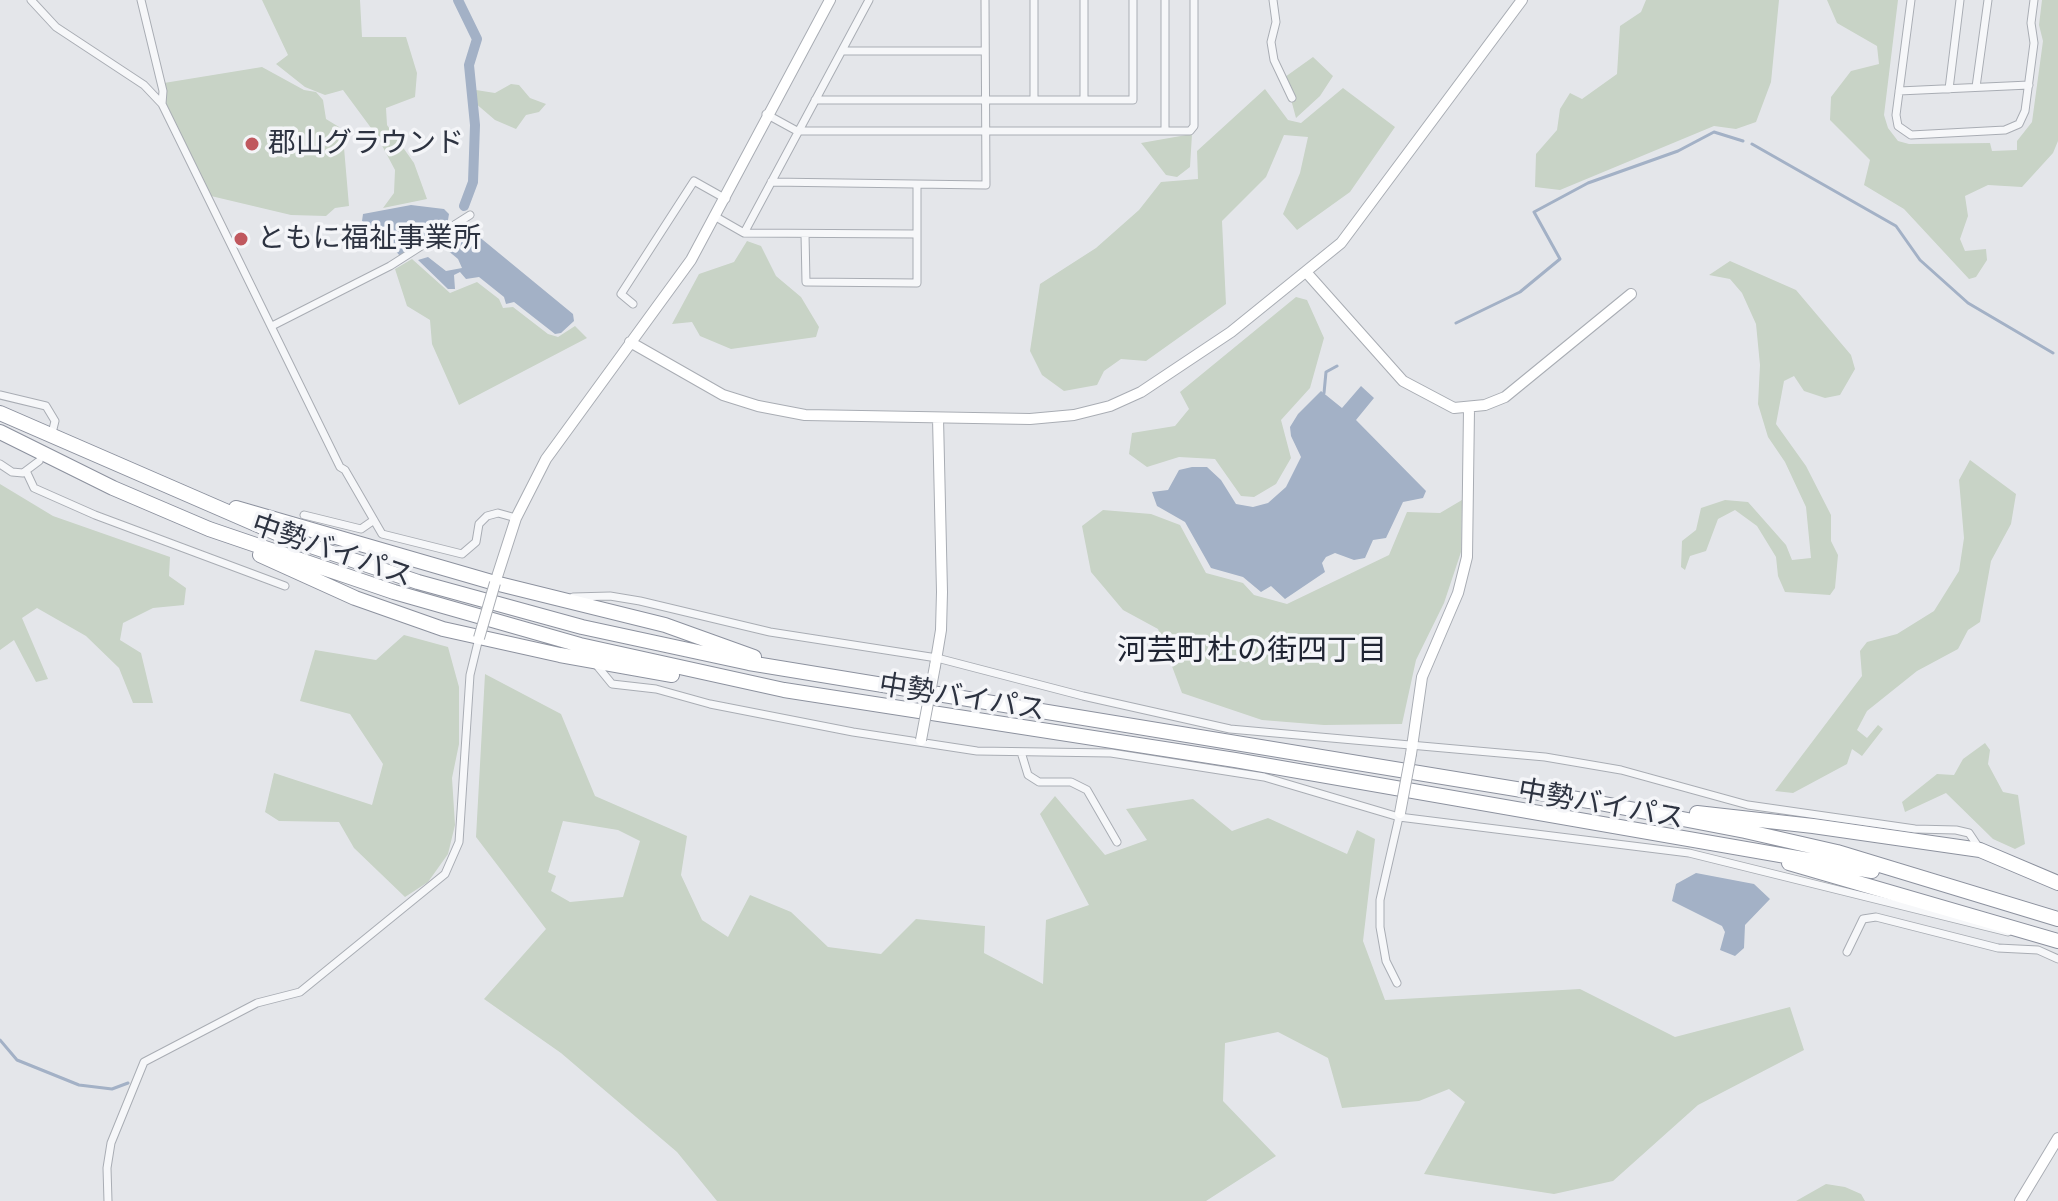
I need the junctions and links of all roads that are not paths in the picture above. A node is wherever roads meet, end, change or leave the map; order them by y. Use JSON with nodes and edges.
{"nodes":[{"id":1,"x":31,"y":0,"type":"edge"},
{"id":2,"x":141,"y":0,"type":"edge"},
{"id":3,"x":830,"y":0,"type":"edge"},
{"id":4,"x":869,"y":0,"type":"edge"},
{"id":5,"x":985,"y":0,"type":"edge"},
{"id":6,"x":1034,"y":0,"type":"edge"},
{"id":7,"x":1084,"y":0,"type":"edge"},
{"id":8,"x":1133,"y":0,"type":"edge"},
{"id":9,"x":1165,"y":0,"type":"edge"},
{"id":10,"x":1194,"y":0,"type":"edge"},
{"id":11,"x":1273,"y":0,"type":"edge"},
{"id":12,"x":1522,"y":0,"type":"edge"},
{"id":13,"x":1911,"y":0,"type":"edge"},
{"id":14,"x":1960,"y":0,"type":"edge"},
{"id":15,"x":1988,"y":0,"type":"edge"},
{"id":16,"x":2034,"y":0,"type":"edge"},
{"id":17,"x":842,"y":51,"type":"junction"},
{"id":18,"x":985,"y":51,"type":"junction"},
{"id":19,"x":2029,"y":85,"type":"junction"},
{"id":20,"x":1976,"y":87,"type":"junction"},
{"id":21,"x":1949,"y":89,"type":"junction"},
{"id":22,"x":1899,"y":91,"type":"junction"},
{"id":23,"x":1292,"y":98,"type":"dead end"},
{"id":24,"x":815,"y":100,"type":"junction"},
{"id":25,"x":985,"y":100,"type":"junction"},
{"id":26,"x":1034,"y":100,"type":"junction"},
{"id":27,"x":1084,"y":100,"type":"junction"},
{"id":28,"x":162,"y":104,"type":"junction"},
{"id":29,"x":766,"y":114,"type":"junction"},
{"id":30,"x":1165,"y":130,"type":"junction"},
{"id":31,"x":797,"y":131,"type":"junction"},
{"id":32,"x":985,"y":133,"type":"junction"},
{"id":33,"x":771,"y":182,"type":"junction"},
{"id":34,"x":917,"y":185,"type":"junction"},
{"id":35,"x":726,"y":199,"type":"junction"},
{"id":36,"x":470,"y":215,"type":"dead end"},
{"id":37,"x":716,"y":217,"type":"junction"},
{"id":38,"x":744,"y":233,"type":"junction"},
{"id":39,"x":805,"y":234,"type":"junction"},
{"id":40,"x":916,"y":234,"type":"junction"},
{"id":41,"x":1306,"y":272,"type":"junction"},
{"id":42,"x":1631,"y":294,"type":"dead end"},
{"id":43,"x":633,"y":304,"type":"dead end"},
{"id":44,"x":272,"y":326,"type":"junction"},
{"id":45,"x":630,"y":342,"type":"junction"},
{"id":46,"x":0,"y":395,"type":"edge"},
{"id":47,"x":1469,"y":409,"type":"junction"},
{"id":48,"x":0,"y":413,"type":"edge"},
{"id":49,"x":938,"y":418,"type":"junction"},
{"id":50,"x":0,"y":432,"type":"edge"},
{"id":51,"x":52,"y":433,"type":"dead end"},
{"id":52,"x":39,"y":461,"type":"dead end"},
{"id":53,"x":0,"y":464,"type":"edge"},
{"id":54,"x":27,"y":473,"type":"junction"},
{"id":55,"x":145,"y":478,"type":"junction"},
{"id":56,"x":304,"y":515,"type":"dead end"},
{"id":57,"x":516,"y":518,"type":"junction"},
{"id":58,"x":374,"y":520,"type":"junction"},
{"id":59,"x":209,"y":529,"type":"junction"},
{"id":60,"x":495,"y":583,"type":"junction"},
{"id":61,"x":285,"y":586,"type":"dead end"},
{"id":62,"x":566,"y":598,"type":"junction"},
{"id":63,"x":479,"y":638,"type":"junction"},
{"id":64,"x":592,"y":660,"type":"junction"},
{"id":65,"x":936,"y":662,"type":"junction"},
{"id":66,"x":794,"y":670,"type":"junction"},
{"id":67,"x":784,"y":690,"type":"junction"},
{"id":68,"x":921,"y":742,"type":"junction"},
{"id":69,"x":1412,"y":749,"type":"junction"},
{"id":70,"x":1021,"y":752,"type":"junction"},
{"id":71,"x":1589,"y":801,"type":"junction"},
{"id":72,"x":1400,"y":815,"type":"junction"},
{"id":73,"x":1688,"y":839,"type":"junction"},
{"id":74,"x":1117,"y":842,"type":"dead end"},
{"id":75,"x":1980,"y":850,"type":"junction"},
{"id":76,"x":2058,"y":883,"type":"edge"},
{"id":77,"x":1951,"y":887,"type":"junction"},
{"id":78,"x":2058,"y":919,"type":"edge"},
{"id":79,"x":2026,"y":931,"type":"junction"},
{"id":80,"x":2058,"y":941,"type":"edge"},
{"id":81,"x":1847,"y":952,"type":"dead end"},
{"id":82,"x":2058,"y":959,"type":"edge"},
{"id":83,"x":1397,"y":983,"type":"dead end"},
{"id":84,"x":2058,"y":1138,"type":"edge"},
{"id":85,"x":108,"y":1201,"type":"edge"},
{"id":86,"x":2020,"y":1201,"type":"edge"}],
"edges":[{"from":1,"to":28,"type":"street"},
{"from":2,"to":28,"type":"street"},
{"from":3,"to":29,"type":"street"},
{"from":4,"to":17,"type":"street"},
{"from":5,"to":18,"type":"street"},
{"from":6,"to":26,"type":"street"},
{"from":7,"to":27,"type":"street"},
{"from":8,"to":27,"type":"street"},
{"from":9,"to":30,"type":"street"},
{"from":10,"to":30,"type":"street"},
{"from":11,"to":23,"type":"street"},
{"from":12,"to":41,"type":"street"},
{"from":13,"to":22,"type":"street"},
{"from":14,"to":21,"type":"street"},
{"from":15,"to":20,"type":"street"},
{"from":16,"to":19,"type":"street"},
{"from":17,"to":18,"type":"street"},
{"from":17,"to":24,"type":"street"},
{"from":18,"to":25,"type":"street"},
{"from":19,"to":20,"type":"street"},
{"from":19,"to":22,"type":"street"},
{"from":20,"to":21,"type":"street"},
{"from":21,"to":22,"type":"street"},
{"from":24,"to":25,"type":"street"},
{"from":24,"to":31,"type":"street"},
{"from":25,"to":26,"type":"street"},
{"from":25,"to":32,"type":"street"},
{"from":26,"to":27,"type":"street"},
{"from":28,"to":44,"type":"street"},
{"from":29,"to":31,"type":"street"},
{"from":29,"to":35,"type":"street"},
{"from":30,"to":32,"type":"street"},
{"from":31,"to":32,"type":"street"},
{"from":31,"to":33,"type":"street"},
{"from":32,"to":34,"type":"street"},
{"from":33,"to":34,"type":"street"},
{"from":33,"to":38,"type":"street"},
{"from":34,"to":40,"type":"street"},
{"from":35,"to":37,"type":"street"},
{"from":35,"to":43,"type":"street"},
{"from":36,"to":44,"type":"street"},
{"from":37,"to":38,"type":"street"},
{"from":37,"to":45,"type":"street"},
{"from":38,"to":39,"type":"street"},
{"from":39,"to":40,"type":"street"},
{"from":39,"to":40,"type":"street"},
{"from":41,"to":47,"type":"street"},
{"from":41,"to":49,"type":"street"},
{"from":42,"to":47,"type":"street"},
{"from":44,"to":58,"type":"street"},
{"from":45,"to":49,"type":"street"},
{"from":45,"to":57,"type":"street"},
{"from":46,"to":51,"type":"street"},
{"from":47,"to":69,"type":"street"},
{"from":48,"to":55,"type":"highway","name":"中勢バイパス"},
{"from":49,"to":65,"type":"street"},
{"from":50,"to":59,"type":"highway","name":"中勢バイパス"},
{"from":52,"to":54,"type":"street"},
{"from":53,"to":54,"type":"street"},
{"from":54,"to":61,"type":"street"},
{"from":55,"to":60,"type":"highway"},
{"from":55,"to":66,"type":"highway","name":"中勢バイパス"},
{"from":56,"to":58,"type":"street"},
{"from":57,"to":58,"type":"street"},
{"from":57,"to":60,"type":"street"},
{"from":59,"to":63,"type":"highway"},
{"from":59,"to":67,"type":"highway","name":"中勢バイパス"},
{"from":60,"to":62,"type":"highway"},
{"from":60,"to":63,"type":"street","bridge":true},
{"from":62,"to":65,"type":"street"},
{"from":62,"to":66,"type":"highway"},
{"from":63,"to":64,"type":"highway"},
{"from":63,"to":85,"type":"street"},
{"from":64,"to":67,"type":"highway"},
{"from":64,"to":68,"type":"street"},
{"from":65,"to":68,"type":"street","bridge":true},
{"from":65,"to":69,"type":"street"},
{"from":66,"to":71,"type":"highway","name":"中勢バイパス"},
{"from":67,"to":73,"type":"highway","name":"中勢バイパス"},
{"from":68,"to":70,"type":"street"},
{"from":69,"to":72,"type":"street","bridge":true},
{"from":69,"to":75,"type":"street"},
{"from":70,"to":72,"type":"street"},
{"from":70,"to":74,"type":"street"},
{"from":71,"to":75,"type":"highway"},
{"from":71,"to":77,"type":"highway","name":"中勢バイパス"},
{"from":72,"to":79,"type":"street"},
{"from":72,"to":83,"type":"street"},
{"from":73,"to":77,"type":"highway","name":"中勢バイパス"},
{"from":73,"to":79,"type":"highway"},
{"from":75,"to":76,"type":"highway"},
{"from":77,"to":78,"type":"highway","name":"中勢バイパス"},
{"from":79,"to":80,"type":"highway"},
{"from":81,"to":82,"type":"street"},
{"from":84,"to":86,"type":"street"}]}
